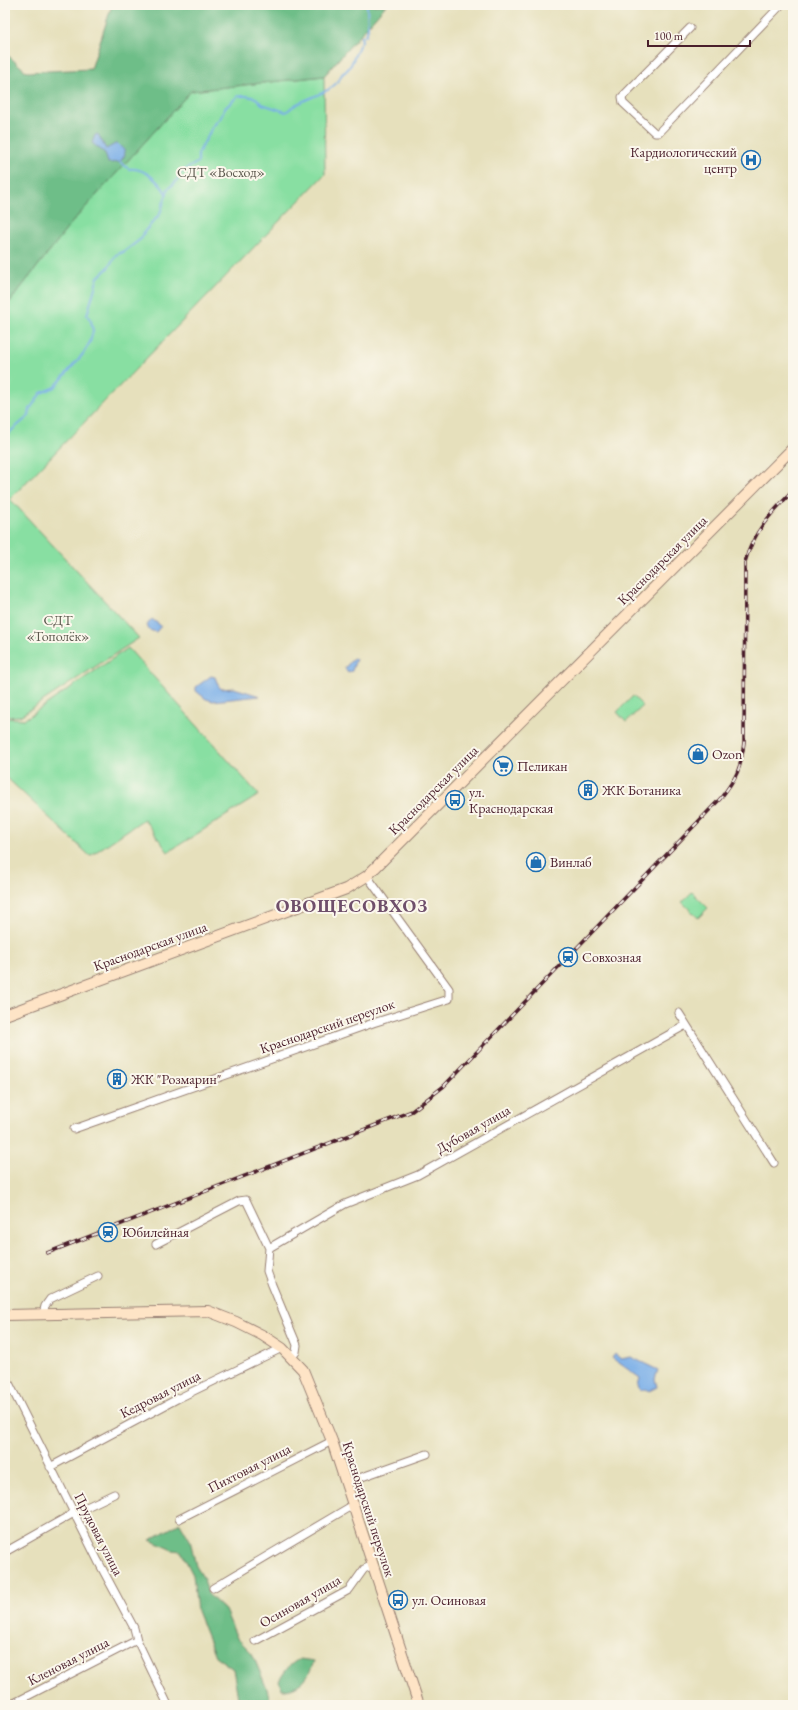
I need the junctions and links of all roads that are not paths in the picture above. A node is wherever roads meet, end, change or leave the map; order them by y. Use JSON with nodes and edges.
{"nodes":[{"id":1,"x":781,"y":5,"type":"edge"},
{"id":2,"x":690,"y":28,"type":"dead end"},
{"id":3,"x":793,"y":448,"type":"edge"},
{"id":4,"x":367,"y":876,"type":"junction"},
{"id":5,"x":679,"y":1013,"type":"dead end"},
{"id":6,"x":5,"y":1015,"type":"edge"},
{"id":7,"x":686,"y":1025,"type":"junction"},
{"id":8,"x":74,"y":1129,"type":"dead end"},
{"id":9,"x":774,"y":1163,"type":"dead end"},
{"id":10,"x":156,"y":1244,"type":"dead end"},
{"id":11,"x":269,"y":1248,"type":"junction"},
{"id":12,"x":98,"y":1276,"type":"dead end"},
{"id":13,"x":5,"y":1314,"type":"edge"},
{"id":14,"x":43,"y":1314,"type":"junction"},
{"id":15,"x":282,"y":1348,"type":"junction"},
{"id":16,"x":292,"y":1357,"type":"junction"},
{"id":17,"x":5,"y":1375,"type":"edge"},
{"id":18,"x":332,"y":1441,"type":"junction"},
{"id":19,"x":427,"y":1454,"type":"dead end"},
{"id":20,"x":50,"y":1467,"type":"junction"},
{"id":21,"x":345,"y":1483,"type":"junction"},
{"id":22,"x":114,"y":1494,"type":"dead end"},
{"id":23,"x":353,"y":1505,"type":"junction"},
{"id":24,"x":74,"y":1514,"type":"junction"},
{"id":25,"x":179,"y":1520,"type":"dead end"},
{"id":26,"x":5,"y":1552,"type":"edge"},
{"id":27,"x":373,"y":1565,"type":"junction"},
{"id":28,"x":213,"y":1588,"type":"dead end"},
{"id":29,"x":137,"y":1640,"type":"junction"},
{"id":30,"x":255,"y":1641,"type":"dead end"},
{"id":31,"x":10,"y":1705,"type":"edge"},
{"id":32,"x":168,"y":1705,"type":"edge"},
{"id":33,"x":419,"y":1705,"type":"edge"}],
"edges":[{"from":1,"to":2,"type":"street"},
{"from":3,"to":4,"type":"main road","name":"Краснодарская улица"},
{"from":4,"to":6,"type":"main road","name":"Краснодарская улица"},
{"from":4,"to":8,"type":"street","name":"Краснодарский переулок"},
{"from":5,"to":7,"type":"street"},
{"from":7,"to":9,"type":"street"},
{"from":7,"to":11,"type":"street","name":"Дубовая улица"},
{"from":10,"to":11,"type":"street"},
{"from":11,"to":16,"type":"street"},
{"from":12,"to":14,"type":"street"},
{"from":13,"to":14,"type":"main road","name":"Краснодарский переулок"},
{"from":14,"to":15,"type":"main road","name":"Краснодарский переулок"},
{"from":15,"to":16,"type":"main road","name":"Краснодарский переулок"},
{"from":15,"to":20,"type":"street","name":"Кедровая улица"},
{"from":16,"to":18,"type":"main road","name":"Краснодарский переулок"},
{"from":17,"to":20,"type":"street","name":"Прудовая улица"},
{"from":18,"to":21,"type":"main road","name":"Краснодарский переулок"},
{"from":18,"to":25,"type":"street","name":"Пихтовая улица"},
{"from":19,"to":21,"type":"street"},
{"from":20,"to":24,"type":"street","name":"Прудовая улица"},
{"from":21,"to":23,"type":"main road","name":"Краснодарский переулок"},
{"from":22,"to":24,"type":"street"},
{"from":23,"to":27,"type":"main road","name":"Краснодарский переулок"},
{"from":23,"to":28,"type":"street"},
{"from":24,"to":26,"type":"street"},
{"from":24,"to":29,"type":"street","name":"Прудовая улица"},
{"from":27,"to":30,"type":"street","name":"Осиновая улица"},
{"from":27,"to":33,"type":"main road","name":"Краснодарский переулок"},
{"from":29,"to":31,"type":"street","name":"Кленовая улица"},
{"from":29,"to":32,"type":"street","name":"Прудовая улица"}]}
